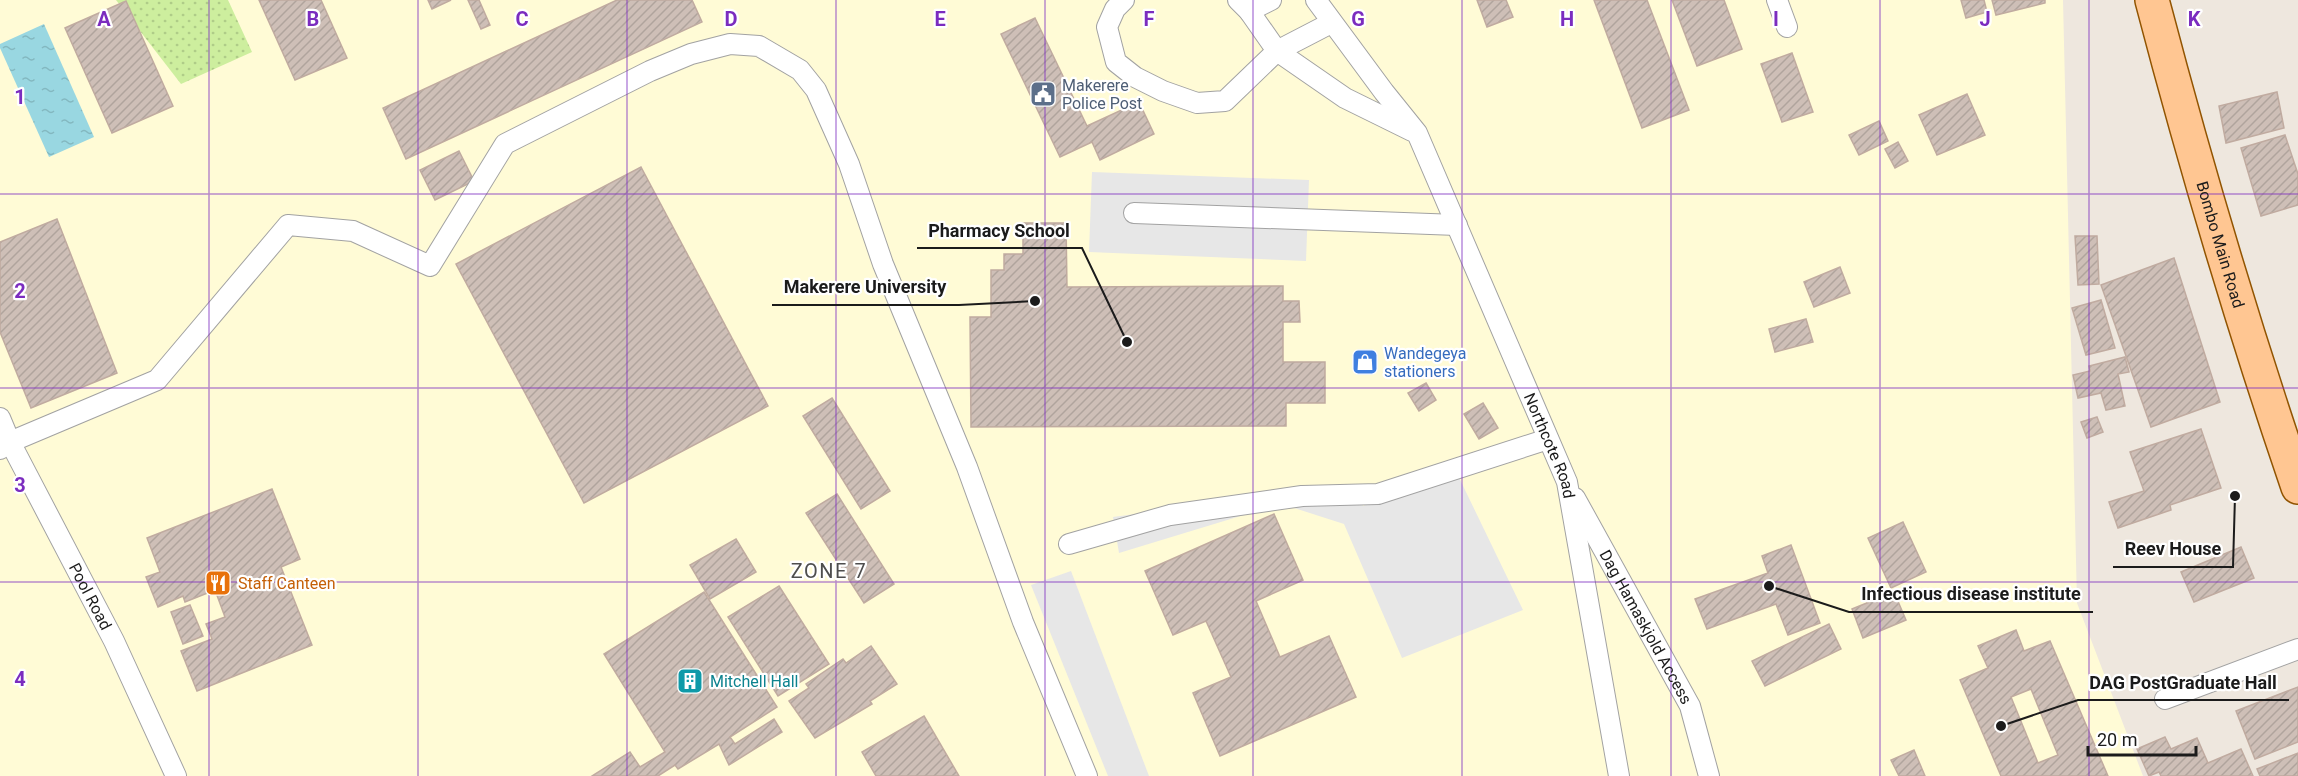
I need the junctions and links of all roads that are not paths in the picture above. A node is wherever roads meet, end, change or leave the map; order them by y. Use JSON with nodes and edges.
{"nodes":[{"id":1,"x":1124,"y":0,"type":"edge"},
{"id":2,"x":1271,"y":0,"type":"edge"},
{"id":3,"x":1316,"y":0,"type":"edge"},
{"id":4,"x":1777,"y":0,"type":"edge"},
{"id":5,"x":2152,"y":0,"type":"edge"},
{"id":6,"x":1244,"y":5,"type":"edge"},
{"id":7,"x":1331,"y":23,"type":"junction"},
{"id":8,"x":1787,"y":27,"type":"dead end"},
{"id":9,"x":1277,"y":51,"type":"junction"},
{"id":10,"x":1417,"y":133,"type":"junction"},
{"id":11,"x":1134,"y":213,"type":"dead end"},
{"id":12,"x":1456,"y":225,"type":"junction"},
{"id":13,"x":0,"y":418,"type":"edge"},
{"id":14,"x":1548,"y":439,"type":"junction"},
{"id":15,"x":5,"y":446,"type":"edge"},
{"id":16,"x":1567,"y":483,"type":"junction"},
{"id":17,"x":2298,"y":487,"type":"edge"},
{"id":18,"x":1069,"y":544,"type":"dead end"},
{"id":19,"x":2298,"y":649,"type":"edge"},
{"id":20,"x":2165,"y":699,"type":"dead end"},
{"id":21,"x":176,"y":776,"type":"edge"},
{"id":22,"x":1087,"y":776,"type":"edge"},
{"id":23,"x":1619,"y":776,"type":"edge"},
{"id":24,"x":1709,"y":776,"type":"edge"}],
"edges":[{"from":1,"to":9,"type":"lane"},
{"from":2,"to":6,"type":"lane"},
{"from":3,"to":7,"type":"lane","name":"Northcote Road"},
{"from":4,"to":8,"type":"lane"},
{"from":5,"to":17,"type":"main road","name":"Bombo Main Road"},
{"from":6,"to":9,"type":"lane"},
{"from":7,"to":9,"type":"lane"},
{"from":7,"to":10,"type":"lane","name":"Northcote Road"},
{"from":9,"to":10,"type":"lane"},
{"from":10,"to":12,"type":"lane","name":"Northcote Road"},
{"from":11,"to":12,"type":"lane"},
{"from":12,"to":14,"type":"lane","name":"Northcote Road"},
{"from":13,"to":15,"type":"lane","name":"Pool Road"},
{"from":14,"to":16,"type":"lane","name":"Northcote Road"},
{"from":14,"to":18,"type":"lane"},
{"from":15,"to":21,"type":"lane","name":"Pool Road"},
{"from":15,"to":22,"type":"lane"},
{"from":16,"to":23,"type":"lane","name":"Northcote Road"},
{"from":16,"to":24,"type":"lane","name":"Dag Hamaskjold Access"},
{"from":19,"to":20,"type":"lane"}]}
